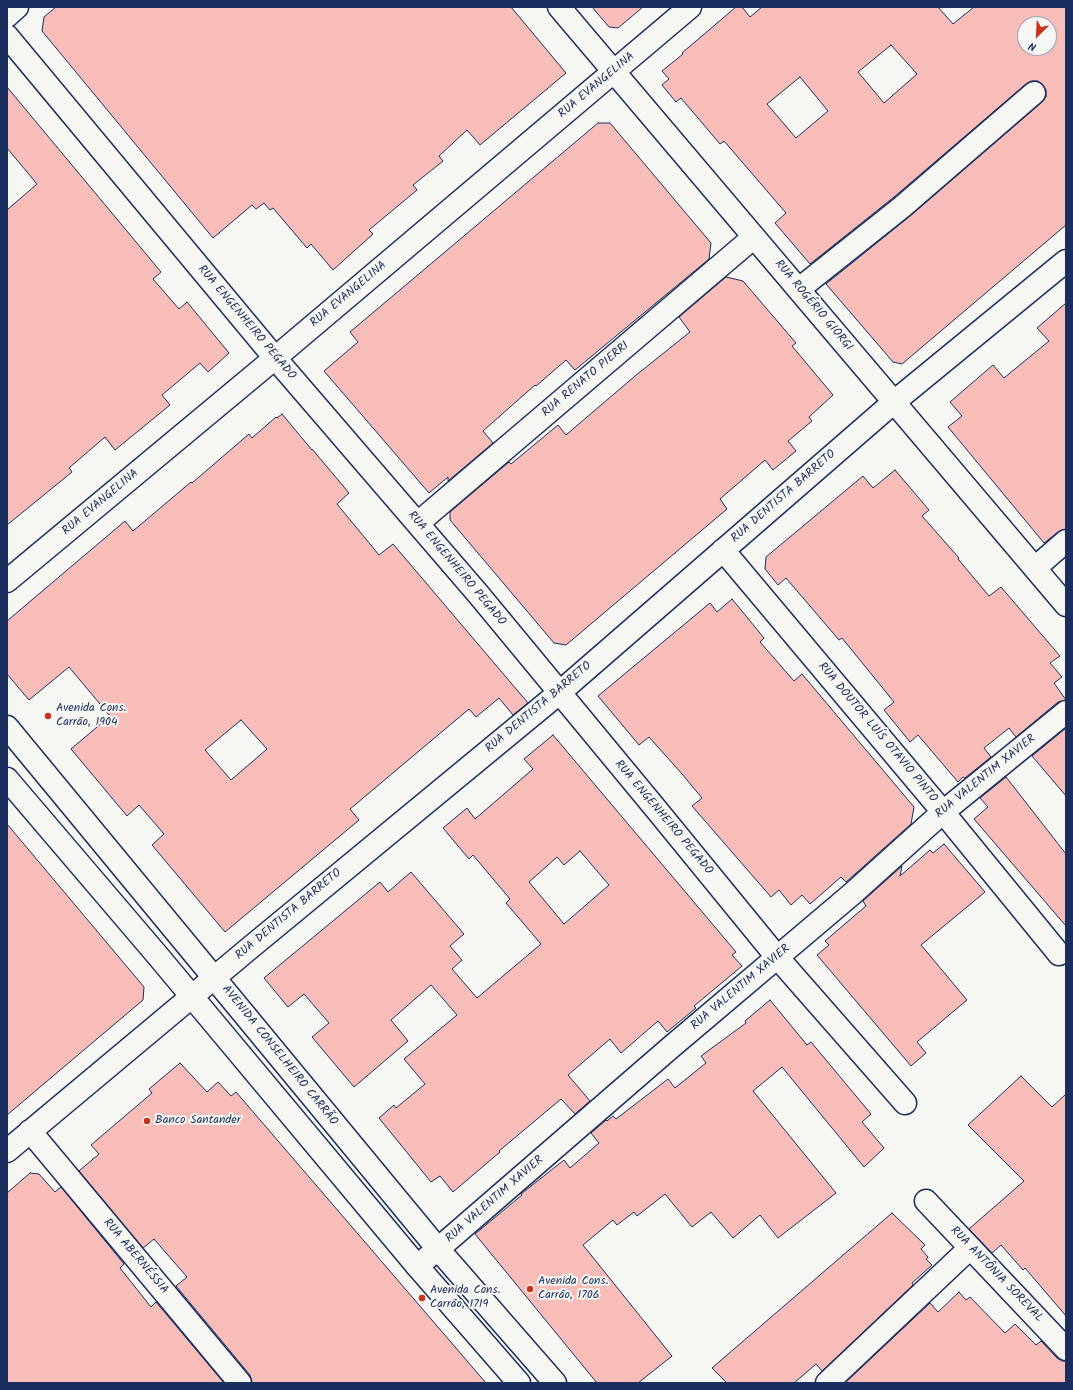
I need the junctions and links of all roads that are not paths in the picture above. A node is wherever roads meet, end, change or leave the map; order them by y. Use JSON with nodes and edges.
{"nodes":[{"id":1,"x":17,"y":7,"type":"edge"},
{"id":2,"x":559,"y":7,"type":"edge"},
{"id":3,"x":690,"y":7,"type":"edge"},
{"id":4,"x":7,"y":16,"type":"edge"},
{"id":5,"x":7,"y":36,"type":"edge"},
{"id":6,"x":614,"y":71,"type":"junction"},
{"id":7,"x":1034,"y":93,"type":"dead end"},
{"id":8,"x":754,"y":237,"type":"junction"},
{"id":9,"x":1066,"y":261,"type":"edge"},
{"id":10,"x":798,"y":289,"type":"junction"},
{"id":11,"x":275,"y":358,"type":"junction"},
{"id":12,"x":894,"y":402,"type":"junction"},
{"id":13,"x":418,"y":523,"type":"junction"},
{"id":14,"x":1066,"y":541,"type":"edge"},
{"id":15,"x":723,"y":550,"type":"junction"},
{"id":16,"x":1035,"y":568,"type":"junction"},
{"id":17,"x":7,"y":581,"type":"edge"},
{"id":18,"x":1066,"y":605,"type":"edge"},
{"id":19,"x":559,"y":693,"type":"junction"},
{"id":20,"x":1066,"y":712,"type":"edge"},
{"id":21,"x":7,"y":726,"type":"edge"},
{"id":22,"x":7,"y":779,"type":"edge"},
{"id":23,"x":943,"y":812,"type":"junction"},
{"id":24,"x":1059,"y":954,"type":"dead end"},
{"id":25,"x":777,"y":957,"type":"junction"},
{"id":26,"x":214,"y":978,"type":"junction"},
{"id":27,"x":192,"y":997,"type":"junction"},
{"id":28,"x":905,"y":1103,"type":"dead end"},
{"id":29,"x":30,"y":1131,"type":"junction"},
{"id":30,"x":7,"y":1151,"type":"edge"},
{"id":31,"x":926,"y":1202,"type":"dead end"},
{"id":32,"x":970,"y":1248,"type":"junction"},
{"id":33,"x":438,"y":1249,"type":"junction"},
{"id":34,"x":417,"y":1266,"type":"junction"},
{"id":35,"x":1066,"y":1349,"type":"edge"},
{"id":36,"x":240,"y":1383,"type":"edge"},
{"id":37,"x":519,"y":1383,"type":"edge"},
{"id":38,"x":555,"y":1383,"type":"edge"},
{"id":39,"x":827,"y":1383,"type":"edge"}],
"edges":[{"from":1,"to":4,"type":"street"},
{"from":2,"to":6,"type":"street","name":"RUA ROGÉRIO GIORGI"},
{"from":3,"to":6,"type":"street","name":"RUA EVANGELINA"},
{"from":5,"to":11,"type":"street","name":"RUA ENGENHEIRO PEGADO"},
{"from":6,"to":8,"type":"street","name":"RUA ROGÉRIO GIORGI"},
{"from":6,"to":11,"type":"street","name":"RUA EVANGELINA"},
{"from":7,"to":10,"type":"street"},
{"from":8,"to":10,"type":"street","name":"RUA ROGÉRIO GIORGI"},
{"from":8,"to":13,"type":"street","name":"RUA RENATO PIERRI"},
{"from":9,"to":12,"type":"street","name":"RUA DENTISTA BARRETO"},
{"from":10,"to":12,"type":"street","name":"RUA ROGÉRIO GIORGI"},
{"from":11,"to":13,"type":"street","name":"RUA ENGENHEIRO PEGADO"},
{"from":11,"to":17,"type":"street","name":"RUA EVANGELINA"},
{"from":12,"to":15,"type":"street","name":"RUA DENTISTA BARRETO"},
{"from":12,"to":16,"type":"street","name":"RUA ROGÉRIO GIORGI"},
{"from":13,"to":19,"type":"street","name":"RUA ENGENHEIRO PEGADO"},
{"from":14,"to":16,"type":"street"},
{"from":15,"to":19,"type":"street","name":"RUA DENTISTA BARRETO"},
{"from":15,"to":23,"type":"street","name":"RUA DOUTOR LUÍS OTAVIO PINTO"},
{"from":16,"to":18,"type":"street","name":"RUA ROGÉRIO GIORGI"},
{"from":19,"to":25,"type":"street","name":"RUA ENGENHEIRO PEGADO"},
{"from":19,"to":26,"type":"street","name":"RUA DENTISTA BARRETO"},
{"from":20,"to":23,"type":"street","name":"RUA VALENTIM XAVIER"},
{"from":21,"to":26,"type":"street","name":"AVENIDA CONSELHEIRO CARRÃO"},
{"from":22,"to":27,"type":"street"},
{"from":23,"to":24,"type":"street","name":"RUA DOUTOR LUÍS OTAVIO PINTO"},
{"from":23,"to":25,"type":"street","name":"RUA VALENTIM XAVIER"},
{"from":25,"to":28,"type":"street","name":"RUA ENGENHEIRO PEGADO"},
{"from":25,"to":33,"type":"street","name":"RUA VALENTIM XAVIER"},
{"from":26,"to":27,"type":"street","name":"RUA DENTISTA BARRETO"},
{"from":26,"to":33,"type":"street","name":"AVENIDA CONSELHEIRO CARRÃO"},
{"from":27,"to":29,"type":"street","name":"RUA DENTISTA BARRETO"},
{"from":27,"to":34,"type":"street"},
{"from":29,"to":30,"type":"street","name":"RUA DENTISTA BARRETO"},
{"from":29,"to":36,"type":"street","name":"RUA ABERNÉSSIA"},
{"from":31,"to":32,"type":"street","name":"RUA ANTÔNIA SOREVAL"},
{"from":32,"to":35,"type":"street","name":"RUA ANTÔNIA SOREVAL"},
{"from":32,"to":39,"type":"street"},
{"from":33,"to":34,"type":"street","name":"RUA VALENTIM XAVIER"},
{"from":33,"to":38,"type":"street","name":"AVENIDA CONSELHEIRO CARRÃO"},
{"from":34,"to":37,"type":"street"}]}
